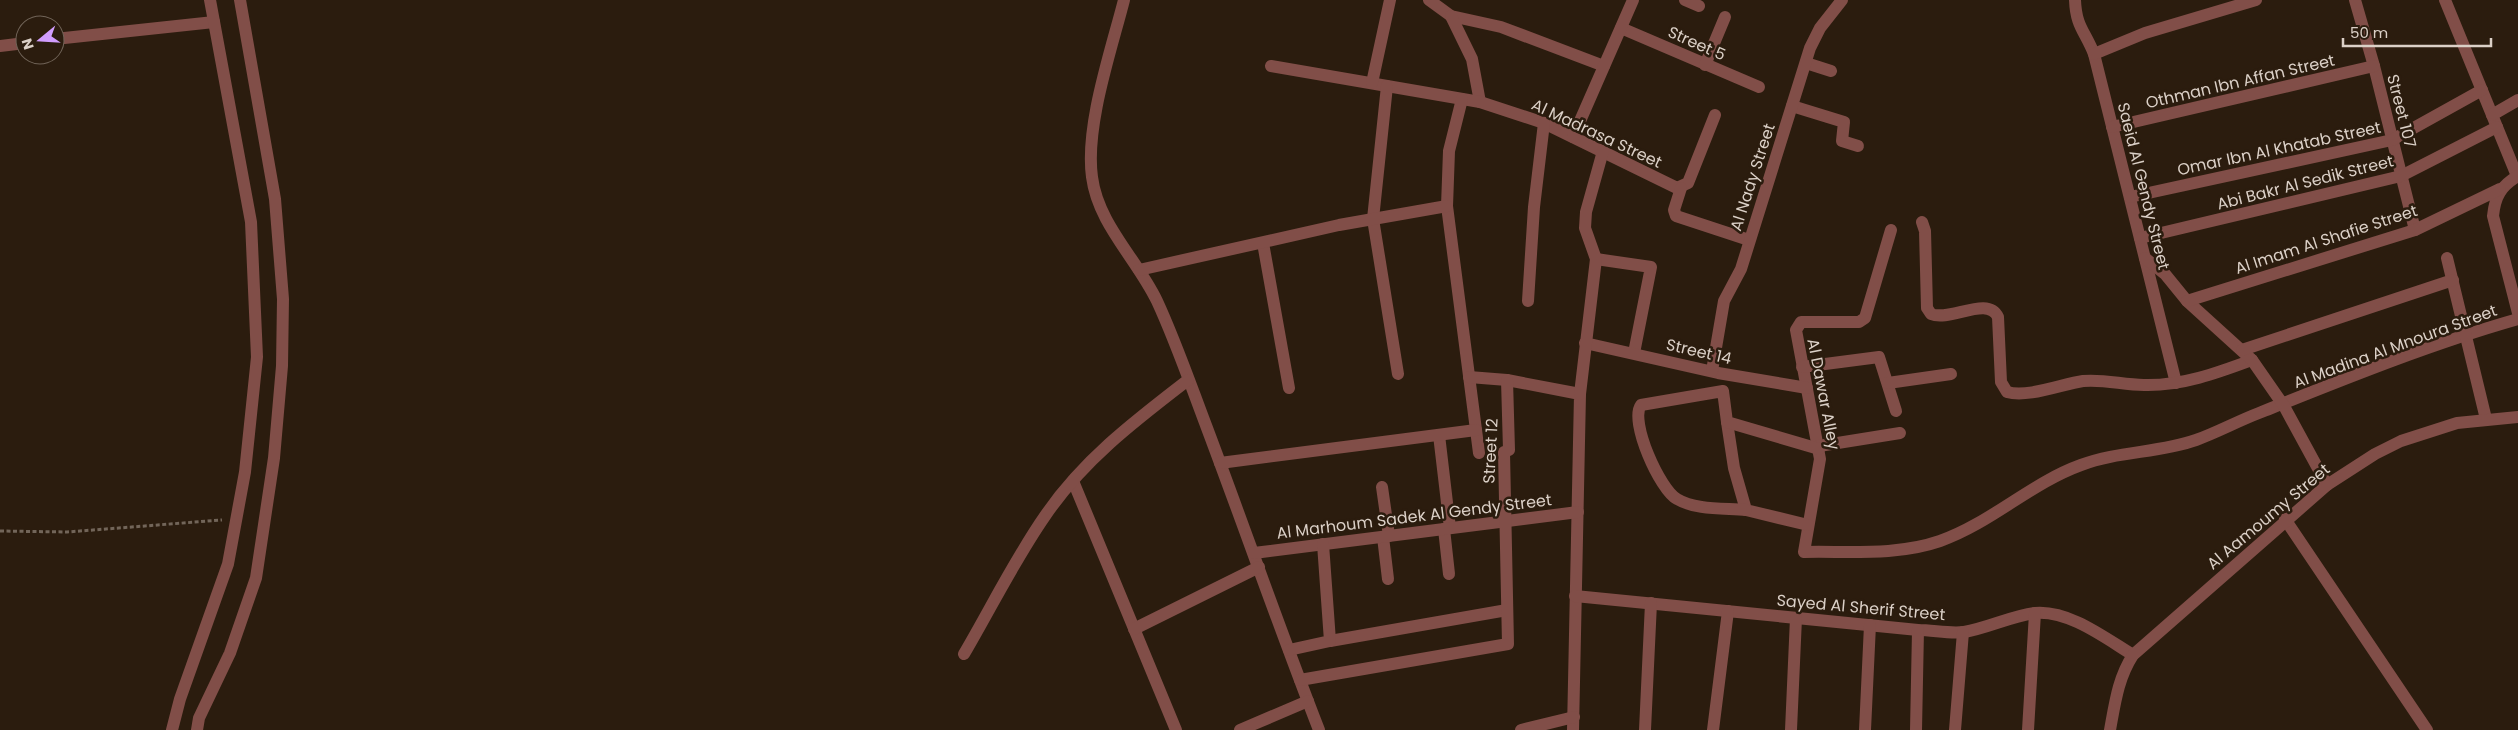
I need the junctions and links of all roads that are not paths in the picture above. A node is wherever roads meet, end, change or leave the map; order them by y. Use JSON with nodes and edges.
{"nodes":[{"id":1,"x":210,"y":0,"type":"edge"},
{"id":2,"x":240,"y":0,"type":"edge"},
{"id":3,"x":1124,"y":0,"type":"edge"},
{"id":4,"x":1390,"y":0,"type":"edge"},
{"id":5,"x":1429,"y":0,"type":"edge"},
{"id":6,"x":1633,"y":0,"type":"edge"},
{"id":7,"x":1686,"y":0,"type":"edge"},
{"id":8,"x":1842,"y":0,"type":"edge"},
{"id":9,"x":2075,"y":0,"type":"edge"},
{"id":10,"x":2256,"y":0,"type":"edge"},
{"id":11,"x":2355,"y":0,"type":"edge"},
{"id":12,"x":2445,"y":0,"type":"edge"},
{"id":13,"x":1699,"y":6,"type":"dead end"},
{"id":14,"x":1448,"y":9,"type":"edge"},
{"id":15,"x":1725,"y":17,"type":"dead end"},
{"id":16,"x":214,"y":22,"type":"junction"},
{"id":17,"x":1621,"y":28,"type":"junction"},
{"id":18,"x":65,"y":38,"type":"edge"},
{"id":19,"x":15,"y":44,"type":"edge"},
{"id":20,"x":0,"y":46,"type":"edge"},
{"id":21,"x":2094,"y":54,"type":"junction"},
{"id":22,"x":1806,"y":63,"type":"junction"},
{"id":23,"x":1705,"y":65,"type":"junction"},
{"id":24,"x":1271,"y":66,"type":"dead end"},
{"id":25,"x":1604,"y":66,"type":"junction"},
{"id":26,"x":2374,"y":66,"type":"junction"},
{"id":27,"x":1831,"y":71,"type":"dead end"},
{"id":28,"x":1372,"y":83,"type":"junction"},
{"id":29,"x":1387,"y":86,"type":"junction"},
{"id":30,"x":1760,"y":88,"type":"dead end"},
{"id":31,"x":2482,"y":90,"type":"junction"},
{"id":32,"x":1462,"y":99,"type":"junction"},
{"id":33,"x":2518,"y":100,"type":"edge"},
{"id":34,"x":1480,"y":102,"type":"junction"},
{"id":35,"x":1792,"y":106,"type":"junction"},
{"id":36,"x":1715,"y":115,"type":"dead end"},
{"id":37,"x":2495,"y":121,"type":"junction"},
{"id":38,"x":1544,"y":123,"type":"junction"},
{"id":39,"x":2112,"y":127,"type":"junction"},
{"id":40,"x":1573,"y":137,"type":"junction"},
{"id":41,"x":2392,"y":140,"type":"junction"},
{"id":42,"x":1858,"y":146,"type":"dead end"},
{"id":43,"x":1602,"y":151,"type":"junction"},
{"id":44,"x":2402,"y":176,"type":"junction"},
{"id":45,"x":2518,"y":176,"type":"edge"},
{"id":46,"x":1681,"y":188,"type":"junction"},
{"id":47,"x":2500,"y":189,"type":"junction"},
{"id":48,"x":2130,"y":198,"type":"junction"},
{"id":49,"x":1447,"y":206,"type":"junction"},
{"id":50,"x":1374,"y":219,"type":"junction"},
{"id":51,"x":1922,"y":222,"type":"dead end"},
{"id":52,"x":1890,"y":230,"type":"dead end"},
{"id":53,"x":2415,"y":230,"type":"junction"},
{"id":54,"x":2140,"y":238,"type":"junction"},
{"id":55,"x":1749,"y":240,"type":"junction"},
{"id":56,"x":1263,"y":242,"type":"junction"},
{"id":57,"x":2145,"y":258,"type":"junction"},
{"id":58,"x":2447,"y":258,"type":"dead end"},
{"id":59,"x":1596,"y":259,"type":"junction"},
{"id":60,"x":1139,"y":270,"type":"junction"},
{"id":61,"x":2453,"y":280,"type":"junction"},
{"id":62,"x":1528,"y":301,"type":"dead end"},
{"id":63,"x":2187,"y":301,"type":"junction"},
{"id":64,"x":2518,"y":313,"type":"edge"},
{"id":65,"x":2518,"y":319,"type":"edge"},
{"id":66,"x":2466,"y":335,"type":"junction"},
{"id":67,"x":1585,"y":343,"type":"junction"},
{"id":68,"x":2242,"y":350,"type":"junction"},
{"id":69,"x":1634,"y":353,"type":"junction"},
{"id":70,"x":2252,"y":360,"type":"junction"},
{"id":71,"x":1802,"y":367,"type":"junction"},
{"id":72,"x":1712,"y":371,"type":"junction"},
{"id":73,"x":1398,"y":374,"type":"dead end"},
{"id":74,"x":1951,"y":374,"type":"dead end"},
{"id":75,"x":1469,"y":377,"type":"junction"},
{"id":76,"x":1188,"y":380,"type":"junction"},
{"id":77,"x":1508,"y":380,"type":"junction"},
{"id":78,"x":1888,"y":383,"type":"junction"},
{"id":79,"x":2176,"y":383,"type":"junction"},
{"id":80,"x":1289,"y":388,"type":"dead end"},
{"id":81,"x":1806,"y":388,"type":"junction"},
{"id":82,"x":1580,"y":394,"type":"junction"},
{"id":83,"x":2282,"y":404,"type":"junction"},
{"id":84,"x":1896,"y":412,"type":"dead end"},
{"id":85,"x":2518,"y":417,"type":"edge"},
{"id":86,"x":2486,"y":419,"type":"junction"},
{"id":87,"x":1727,"y":422,"type":"junction"},
{"id":88,"x":1476,"y":430,"type":"junction"},
{"id":89,"x":1900,"y":433,"type":"dead end"},
{"id":90,"x":1439,"y":435,"type":"junction"},
{"id":91,"x":1819,"y":448,"type":"junction"},
{"id":92,"x":1479,"y":453,"type":"dead end"},
{"id":93,"x":1220,"y":463,"type":"junction"},
{"id":94,"x":1073,"y":481,"type":"junction"},
{"id":95,"x":2327,"y":485,"type":"junction"},
{"id":96,"x":1382,"y":487,"type":"dead end"},
{"id":97,"x":1746,"y":510,"type":"junction"},
{"id":98,"x":1578,"y":512,"type":"junction"},
{"id":99,"x":2285,"y":519,"type":"junction"},
{"id":100,"x":1505,"y":521,"type":"junction"},
{"id":101,"x":1808,"y":525,"type":"junction"},
{"id":102,"x":1447,"y":528,"type":"junction"},
{"id":103,"x":1386,"y":536,"type":"junction"},
{"id":104,"x":1324,"y":544,"type":"junction"},
{"id":105,"x":1804,"y":552,"type":"joint"},
{"id":106,"x":1254,"y":553,"type":"junction"},
{"id":107,"x":1259,"y":567,"type":"junction"},
{"id":108,"x":1449,"y":574,"type":"dead end"},
{"id":109,"x":1388,"y":579,"type":"dead end"},
{"id":110,"x":1576,"y":596,"type":"junction"},
{"id":111,"x":1651,"y":603,"type":"junction"},
{"id":112,"x":1507,"y":610,"type":"junction"},
{"id":113,"x":1728,"y":611,"type":"junction"},
{"id":114,"x":2035,"y":613,"type":"junction"},
{"id":115,"x":1796,"y":618,"type":"junction"},
{"id":116,"x":1870,"y":625,"type":"junction"},
{"id":117,"x":1134,"y":629,"type":"junction"},
{"id":118,"x":1918,"y":630,"type":"junction"},
{"id":119,"x":1963,"y":632,"type":"junction"},
{"id":120,"x":1330,"y":641,"type":"junction"},
{"id":121,"x":1289,"y":650,"type":"junction"},
{"id":122,"x":964,"y":654,"type":"dead end"},
{"id":123,"x":2133,"y":655,"type":"junction"},
{"id":124,"x":1300,"y":680,"type":"junction"},
{"id":125,"x":1308,"y":701,"type":"junction"},
{"id":126,"x":1573,"y":724,"type":"edge"},
{"id":127,"x":172,"y":730,"type":"edge"},
{"id":128,"x":197,"y":730,"type":"edge"},
{"id":129,"x":1176,"y":730,"type":"edge"},
{"id":130,"x":1240,"y":730,"type":"edge"},
{"id":131,"x":1319,"y":730,"type":"edge"},
{"id":132,"x":1521,"y":730,"type":"edge"},
{"id":133,"x":1645,"y":730,"type":"edge"},
{"id":134,"x":1713,"y":730,"type":"edge"},
{"id":135,"x":1791,"y":730,"type":"edge"},
{"id":136,"x":1865,"y":730,"type":"edge"},
{"id":137,"x":1916,"y":730,"type":"edge"},
{"id":138,"x":1956,"y":730,"type":"edge"},
{"id":139,"x":2028,"y":730,"type":"edge"},
{"id":140,"x":2110,"y":730,"type":"edge"},
{"id":141,"x":2427,"y":730,"type":"edge"}],
"edges":[{"from":1,"to":16,"type":"street"},
{"from":2,"to":128,"type":"street"},
{"from":3,"to":60,"type":"street"},
{"from":4,"to":28,"type":"street"},
{"from":5,"to":14,"type":"street"},
{"from":6,"to":17,"type":"street"},
{"from":7,"to":13,"type":"street"},
{"from":8,"to":22,"type":"street","name":"Al Nady Street"},
{"from":9,"to":21,"type":"street","name":"Saeid Al Gendy Street"},
{"from":10,"to":21,"type":"street"},
{"from":11,"to":26,"type":"street","name":"Street 107"},
{"from":12,"to":31,"type":"street"},
{"from":14,"to":25,"type":"street"},
{"from":14,"to":34,"type":"street"},
{"from":15,"to":23,"type":"street"},
{"from":16,"to":18,"type":"street"},
{"from":16,"to":127,"type":"street"},
{"from":17,"to":23,"type":"street","name":"Street 5"},
{"from":17,"to":25,"type":"street"},
{"from":19,"to":20,"type":"street"},
{"from":21,"to":39,"type":"street","name":"Saeid Al Gendy Street"},
{"from":22,"to":27,"type":"street"},
{"from":22,"to":35,"type":"street","name":"Al Nady Street"},
{"from":23,"to":30,"type":"street","name":"Street 5"},
{"from":24,"to":28,"type":"street","name":"Al Madrasa Street"},
{"from":25,"to":40,"type":"street"},
{"from":26,"to":39,"type":"street","name":"Othman Ibn Affan Street"},
{"from":26,"to":41,"type":"street","name":"Street 107"},
{"from":28,"to":29,"type":"street","name":"Al Madrasa Street"},
{"from":29,"to":32,"type":"street","name":"Al Madrasa Street"},
{"from":29,"to":50,"type":"street"},
{"from":31,"to":37,"type":"street"},
{"from":31,"to":41,"type":"street","name":"Omar Ibn Al Khatab Street"},
{"from":32,"to":34,"type":"street","name":"Al Madrasa Street"},
{"from":32,"to":49,"type":"street"},
{"from":33,"to":37,"type":"street","name":"Abi Bakr Al Sedik Street"},
{"from":34,"to":38,"type":"street","name":"Al Madrasa Street"},
{"from":35,"to":42,"type":"street"},
{"from":35,"to":55,"type":"street","name":"Al Nady Street"},
{"from":36,"to":46,"type":"street"},
{"from":37,"to":44,"type":"street","name":"Abi Bakr Al Sedik Street"},
{"from":37,"to":45,"type":"street"},
{"from":38,"to":40,"type":"street","name":"Al Madrasa Street"},
{"from":38,"to":62,"type":"street"},
{"from":39,"to":48,"type":"street","name":"Saeid Al Gendy Street"},
{"from":40,"to":43,"type":"street","name":"Al Madrasa Street"},
{"from":41,"to":44,"type":"street","name":"Street 107"},
{"from":41,"to":48,"type":"street","name":"Omar Ibn Al Khatab Street"},
{"from":43,"to":46,"type":"street","name":"Al Madrasa Street"},
{"from":43,"to":59,"type":"street"},
{"from":44,"to":53,"type":"street","name":"Street 107"},
{"from":44,"to":54,"type":"street","name":"Abi Bakr Al Sedik Street"},
{"from":45,"to":47,"type":"street","name":"Al Imam Al Shafie Street"},
{"from":46,"to":55,"type":"street"},
{"from":47,"to":53,"type":"street","name":"Al Imam Al Shafie Street"},
{"from":47,"to":64,"type":"street"},
{"from":48,"to":54,"type":"street","name":"Saeid Al Gendy Street"},
{"from":49,"to":50,"type":"street"},
{"from":49,"to":75,"type":"street"},
{"from":50,"to":56,"type":"street"},
{"from":50,"to":73,"type":"street"},
{"from":51,"to":79,"type":"street"},
{"from":52,"to":71,"type":"street","name":"Al Dawar Alley"},
{"from":53,"to":63,"type":"street","name":"Al Imam Al Shafie Street"},
{"from":54,"to":57,"type":"street","name":"Saeid Al Gendy Street"},
{"from":55,"to":72,"type":"street","name":"Al Nady Street"},
{"from":56,"to":60,"type":"street"},
{"from":56,"to":80,"type":"street"},
{"from":57,"to":63,"type":"street"},
{"from":57,"to":79,"type":"street","name":"Saeid Al Gendy Street"},
{"from":58,"to":61,"type":"street"},
{"from":59,"to":67,"type":"street"},
{"from":59,"to":69,"type":"street"},
{"from":60,"to":76,"type":"street"},
{"from":61,"to":66,"type":"street"},
{"from":61,"to":68,"type":"street"},
{"from":63,"to":68,"type":"street"},
{"from":65,"to":66,"type":"street","name":"Al Madina Al Mnoura Street"},
{"from":66,"to":83,"type":"street","name":"Al Madina Al Mnoura Street"},
{"from":66,"to":86,"type":"street"},
{"from":67,"to":69,"type":"street","name":"Street 14"},
{"from":67,"to":82,"type":"street"},
{"from":68,"to":70,"type":"street"},
{"from":69,"to":72,"type":"street","name":"Street 14"},
{"from":70,"to":79,"type":"street"},
{"from":70,"to":83,"type":"street"},
{"from":71,"to":78,"type":"street"},
{"from":71,"to":81,"type":"street","name":"Al Dawar Alley"},
{"from":72,"to":81,"type":"street","name":"Street 14"},
{"from":74,"to":78,"type":"street"},
{"from":75,"to":77,"type":"street"},
{"from":75,"to":88,"type":"street"},
{"from":76,"to":93,"type":"street"},
{"from":76,"to":94,"type":"street"},
{"from":77,"to":82,"type":"street"},
{"from":77,"to":100,"type":"street","name":"Street 12"},
{"from":78,"to":84,"type":"street"},
{"from":81,"to":91,"type":"street","name":"Al Dawar Alley"},
{"from":82,"to":98,"type":"street"},
{"from":83,"to":95,"type":"street"},
{"from":83,"to":105,"type":"street","name":"Al Madina Al Mnoura Street"},
{"from":85,"to":86,"type":"street","name":"Al Aamoumy Street"},
{"from":86,"to":95,"type":"street","name":"Al Aamoumy Street"},
{"from":87,"to":91,"type":"street"},
{"from":87,"to":97,"type":"street"},
{"from":87,"to":97,"type":"street"},
{"from":88,"to":90,"type":"street"},
{"from":88,"to":92,"type":"street"},
{"from":89,"to":91,"type":"street"},
{"from":90,"to":93,"type":"street"},
{"from":90,"to":102,"type":"street"},
{"from":91,"to":101,"type":"street","name":"Al Dawar Alley"},
{"from":93,"to":106,"type":"street"},
{"from":94,"to":117,"type":"street"},
{"from":94,"to":122,"type":"street"},
{"from":95,"to":99,"type":"street","name":"Al Aamoumy Street"},
{"from":96,"to":103,"type":"street"},
{"from":97,"to":101,"type":"street"},
{"from":98,"to":100,"type":"street","name":"Al Marhoum Sadek Al Gendy Street"},
{"from":98,"to":110,"type":"street"},
{"from":99,"to":123,"type":"street","name":"Al Aamoumy Street"},
{"from":99,"to":141,"type":"street"},
{"from":100,"to":102,"type":"street","name":"Al Marhoum Sadek Al Gendy Street"},
{"from":100,"to":112,"type":"street","name":"Street 12"},
{"from":101,"to":105,"type":"street","name":"Al Dawar Alley"},
{"from":102,"to":103,"type":"street","name":"Al Marhoum Sadek Al Gendy Street"},
{"from":102,"to":108,"type":"street"},
{"from":103,"to":104,"type":"street","name":"Al Marhoum Sadek Al Gendy Street"},
{"from":103,"to":109,"type":"street"},
{"from":104,"to":106,"type":"street","name":"Al Marhoum Sadek Al Gendy Street"},
{"from":104,"to":120,"type":"street"},
{"from":106,"to":107,"type":"street"},
{"from":107,"to":117,"type":"street"},
{"from":107,"to":121,"type":"street"},
{"from":110,"to":111,"type":"street","name":"Sayed Al Sherif Street"},
{"from":110,"to":126,"type":"street"},
{"from":111,"to":113,"type":"street","name":"Sayed Al Sherif Street"},
{"from":111,"to":133,"type":"street"},
{"from":112,"to":120,"type":"street"},
{"from":112,"to":124,"type":"street","name":"Street 12"},
{"from":113,"to":115,"type":"street","name":"Sayed Al Sherif Street"},
{"from":113,"to":134,"type":"street"},
{"from":114,"to":119,"type":"street","name":"Sayed Al Sherif Street"},
{"from":114,"to":123,"type":"street","name":"Sayed Al Sherif Street"},
{"from":114,"to":139,"type":"street"},
{"from":115,"to":116,"type":"street","name":"Sayed Al Sherif Street"},
{"from":115,"to":135,"type":"street"},
{"from":116,"to":118,"type":"street","name":"Sayed Al Sherif Street"},
{"from":116,"to":136,"type":"street"},
{"from":117,"to":129,"type":"street"},
{"from":118,"to":119,"type":"street","name":"Sayed Al Sherif Street"},
{"from":118,"to":137,"type":"street"},
{"from":119,"to":138,"type":"street"},
{"from":120,"to":121,"type":"street"},
{"from":121,"to":124,"type":"street"},
{"from":123,"to":140,"type":"street","name":"Al Aamoumy Street"},
{"from":124,"to":125,"type":"street"},
{"from":125,"to":130,"type":"street"},
{"from":125,"to":131,"type":"street"},
{"from":126,"to":132,"type":"street"}]}
